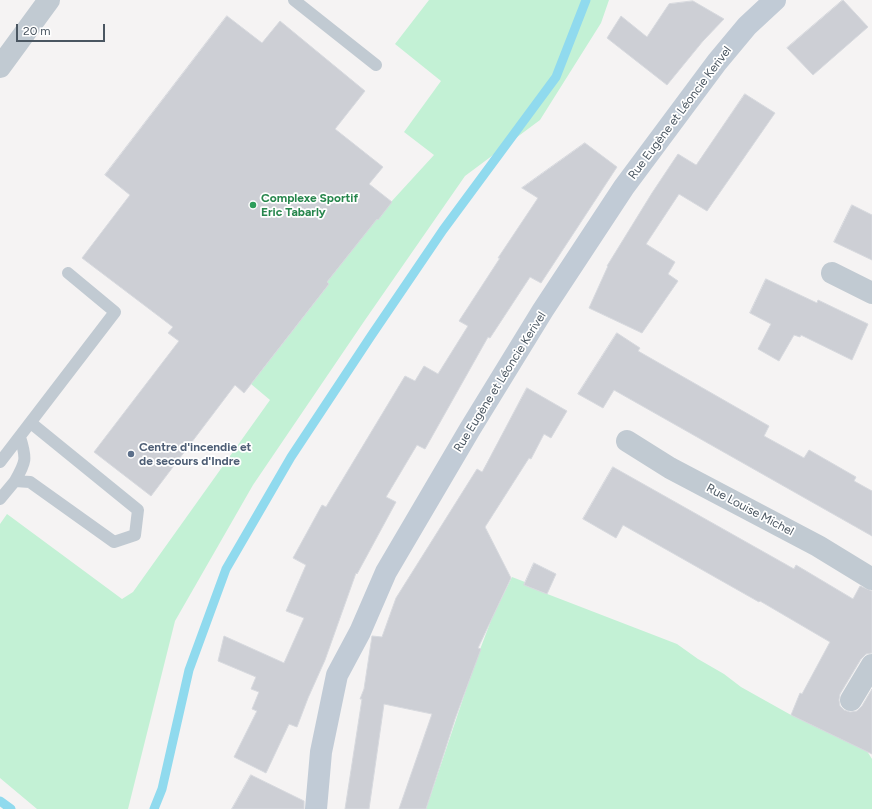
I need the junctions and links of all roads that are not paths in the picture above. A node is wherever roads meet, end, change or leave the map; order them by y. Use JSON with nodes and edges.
{"nodes":[{"id":1,"x":49,"y":0,"type":"edge"},
{"id":2,"x":294,"y":0,"type":"edge"},
{"id":3,"x":775,"y":0,"type":"edge"},
{"id":4,"x":376,"y":65,"type":"dead end"},
{"id":5,"x":0,"y":67,"type":"edge"},
{"id":6,"x":832,"y":272,"type":"dead end"},
{"id":7,"x":68,"y":273,"type":"dead end"},
{"id":8,"x":872,"y":293,"type":"edge"},
{"id":9,"x":31,"y":423,"type":"junction"},
{"id":10,"x":20,"y":437,"type":"junction"},
{"id":11,"x":627,"y":441,"type":"dead end"},
{"id":12,"x":0,"y":462,"type":"edge"},
{"id":13,"x":15,"y":481,"type":"junction"},
{"id":14,"x":0,"y":499,"type":"edge"},
{"id":15,"x":872,"y":579,"type":"edge"},
{"id":16,"x":872,"y":665,"type":"edge"},
{"id":17,"x":851,"y":700,"type":"dead end"},
{"id":18,"x":316,"y":809,"type":"edge"}],
"edges":[{"from":1,"to":5,"type":"street"},
{"from":2,"to":4,"type":"lane"},
{"from":3,"to":18,"type":"main road","name":"Rue Eugène et Léoncie Kerivel"},
{"from":6,"to":8,"type":"street"},
{"from":7,"to":9,"type":"lane"},
{"from":9,"to":10,"type":"lane"},
{"from":9,"to":13,"type":"lane"},
{"from":10,"to":12,"type":"lane"},
{"from":10,"to":13,"type":"lane"},
{"from":11,"to":15,"type":"street","name":"Rue Louise Michel"},
{"from":13,"to":14,"type":"lane"},
{"from":16,"to":17,"type":"street"}]}
